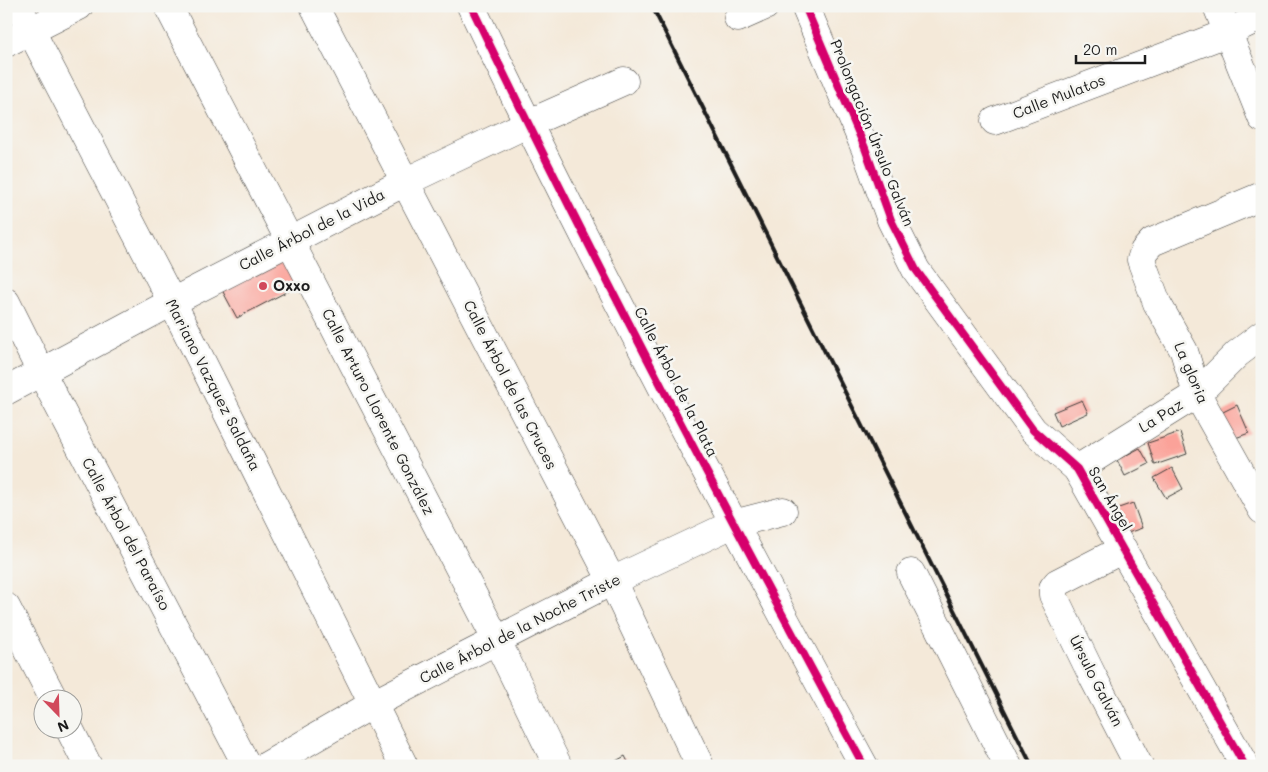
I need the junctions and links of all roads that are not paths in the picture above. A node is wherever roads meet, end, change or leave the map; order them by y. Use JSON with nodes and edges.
{"nodes":[{"id":1,"x":18,"y":6,"type":"edge"},
{"id":2,"x":79,"y":6,"type":"edge"},
{"id":3,"x":168,"y":6,"type":"edge"},
{"id":4,"x":314,"y":6,"type":"edge"},
{"id":5,"x":471,"y":6,"type":"edge"},
{"id":6,"x":765,"y":6,"type":"edge"},
{"id":7,"x":805,"y":6,"type":"edge"},
{"id":8,"x":1217,"y":6,"type":"edge"},
{"id":9,"x":1262,"y":16,"type":"edge"},
{"id":10,"x":738,"y":18,"type":"dead end"},
{"id":11,"x":30,"y":30,"type":"junction"},
{"id":12,"x":1227,"y":33,"type":"junction"},
{"id":13,"x":6,"y":43,"type":"edge"},
{"id":14,"x":624,"y":80,"type":"dead end"},
{"id":15,"x":1262,"y":118,"type":"edge"},
{"id":16,"x":995,"y":121,"type":"dead end"},
{"id":17,"x":528,"y":124,"type":"junction"},
{"id":18,"x":405,"y":182,"type":"junction"},
{"id":19,"x":1262,"y":196,"type":"edge"},
{"id":20,"x":290,"y":242,"type":"junction"},
{"id":21,"x":916,"y":270,"type":"joint"},
{"id":22,"x":6,"y":302,"type":"edge"},
{"id":23,"x":172,"y":302,"type":"junction"},
{"id":24,"x":1262,"y":336,"type":"edge"},
{"id":25,"x":41,"y":372,"type":"junction"},
{"id":26,"x":6,"y":391,"type":"edge"},
{"id":27,"x":1197,"y":394,"type":"junction"},
{"id":28,"x":1077,"y":469,"type":"junction"},
{"id":29,"x":1262,"y":510,"type":"edge"},
{"id":30,"x":783,"y":511,"type":"dead end"},
{"id":31,"x":733,"y":524,"type":"junction"},
{"id":32,"x":1123,"y":549,"type":"junction"},
{"id":33,"x":911,"y":574,"type":"dead end"},
{"id":34,"x":612,"y":581,"type":"junction"},
{"id":35,"x":6,"y":607,"type":"edge"},
{"id":36,"x":497,"y":641,"type":"junction"},
{"id":37,"x":49,"y":690,"type":"edge"},
{"id":38,"x":373,"y":704,"type":"junction"},
{"id":39,"x":75,"y":740,"type":"edge"},
{"id":40,"x":88,"y":766,"type":"edge"},
{"id":41,"x":247,"y":766,"type":"edge"},
{"id":42,"x":266,"y":766,"type":"edge"},
{"id":43,"x":404,"y":766,"type":"edge"},
{"id":44,"x":558,"y":766,"type":"edge"},
{"id":45,"x":700,"y":766,"type":"edge"},
{"id":46,"x":864,"y":766,"type":"edge"},
{"id":47,"x":1008,"y":766,"type":"edge"},
{"id":48,"x":1139,"y":766,"type":"edge"},
{"id":49,"x":1245,"y":766,"type":"edge"}],
"edges":[{"from":1,"to":11,"type":"street","name":"Mariano Vazquez Saldaña"},
{"from":2,"to":11,"type":"street"},
{"from":3,"to":20,"type":"street","name":"Calle Arturo Llorente González"},
{"from":4,"to":18,"type":"street","name":"Calle Árbol de las Cruces"},
{"from":5,"to":17,"type":"street","name":"Calle Árbol de la Plata"},
{"from":6,"to":10,"type":"street"},
{"from":7,"to":21,"type":"street","name":"Prolongación Úrsulo Galván"},
{"from":8,"to":12,"type":"street"},
{"from":9,"to":12,"type":"street","name":"Calle Mulatos"},
{"from":11,"to":13,"type":"street"},
{"from":11,"to":23,"type":"street","name":"Mariano Vazquez Saldaña"},
{"from":12,"to":15,"type":"street"},
{"from":12,"to":16,"type":"street","name":"Calle Mulatos"},
{"from":14,"to":17,"type":"street","name":"Calle Árbol de la Vida"},
{"from":17,"to":18,"type":"street","name":"Calle Árbol de la Vida"},
{"from":17,"to":31,"type":"street","name":"Calle Árbol de la Plata"},
{"from":18,"to":20,"type":"street","name":"Calle Árbol de la Vida"},
{"from":18,"to":34,"type":"street","name":"Calle Árbol de las Cruces"},
{"from":19,"to":27,"type":"street","name":"La gloria"},
{"from":20,"to":23,"type":"street","name":"Calle Árbol de la Vida"},
{"from":20,"to":36,"type":"street","name":"Calle Arturo Llorente González"},
{"from":21,"to":28,"type":"street","name":"San Ángel"},
{"from":22,"to":25,"type":"street","name":"Calle Árbol del Paraíso"},
{"from":23,"to":25,"type":"street","name":"Calle Árbol de la Vida"},
{"from":23,"to":38,"type":"street","name":"Mariano Vazquez Saldaña"},
{"from":24,"to":27,"type":"street","name":"La Paz"},
{"from":25,"to":26,"type":"street","name":"Calle Árbol de la Vida"},
{"from":25,"to":41,"type":"street","name":"Calle Árbol del Paraíso"},
{"from":27,"to":28,"type":"street","name":"La Paz"},
{"from":27,"to":29,"type":"street","name":"La gloria"},
{"from":28,"to":32,"type":"street","name":"San Ángel"},
{"from":30,"to":31,"type":"street","name":"Calle Árbol de la Noche Triste"},
{"from":31,"to":34,"type":"street","name":"Calle Árbol de la Noche Triste"},
{"from":31,"to":46,"type":"street","name":"Calle Árbol de la Plata"},
{"from":32,"to":48,"type":"street","name":"Úrsulo Galván"},
{"from":32,"to":49,"type":"street","name":"San Ángel"},
{"from":33,"to":47,"type":"street"},
{"from":34,"to":36,"type":"street","name":"Calle Árbol de la Noche Triste"},
{"from":34,"to":45,"type":"street","name":"Calle Árbol de las Cruces"},
{"from":35,"to":37,"type":"street"},
{"from":36,"to":38,"type":"street","name":"Calle Árbol de la Noche Triste"},
{"from":36,"to":44,"type":"street","name":"Calle Arturo Llorente González"},
{"from":38,"to":42,"type":"street","name":"Calle Árbol de la Noche Triste"},
{"from":38,"to":43,"type":"street","name":"Mariano Vazquez Saldaña"},
{"from":39,"to":40,"type":"street"}]}
